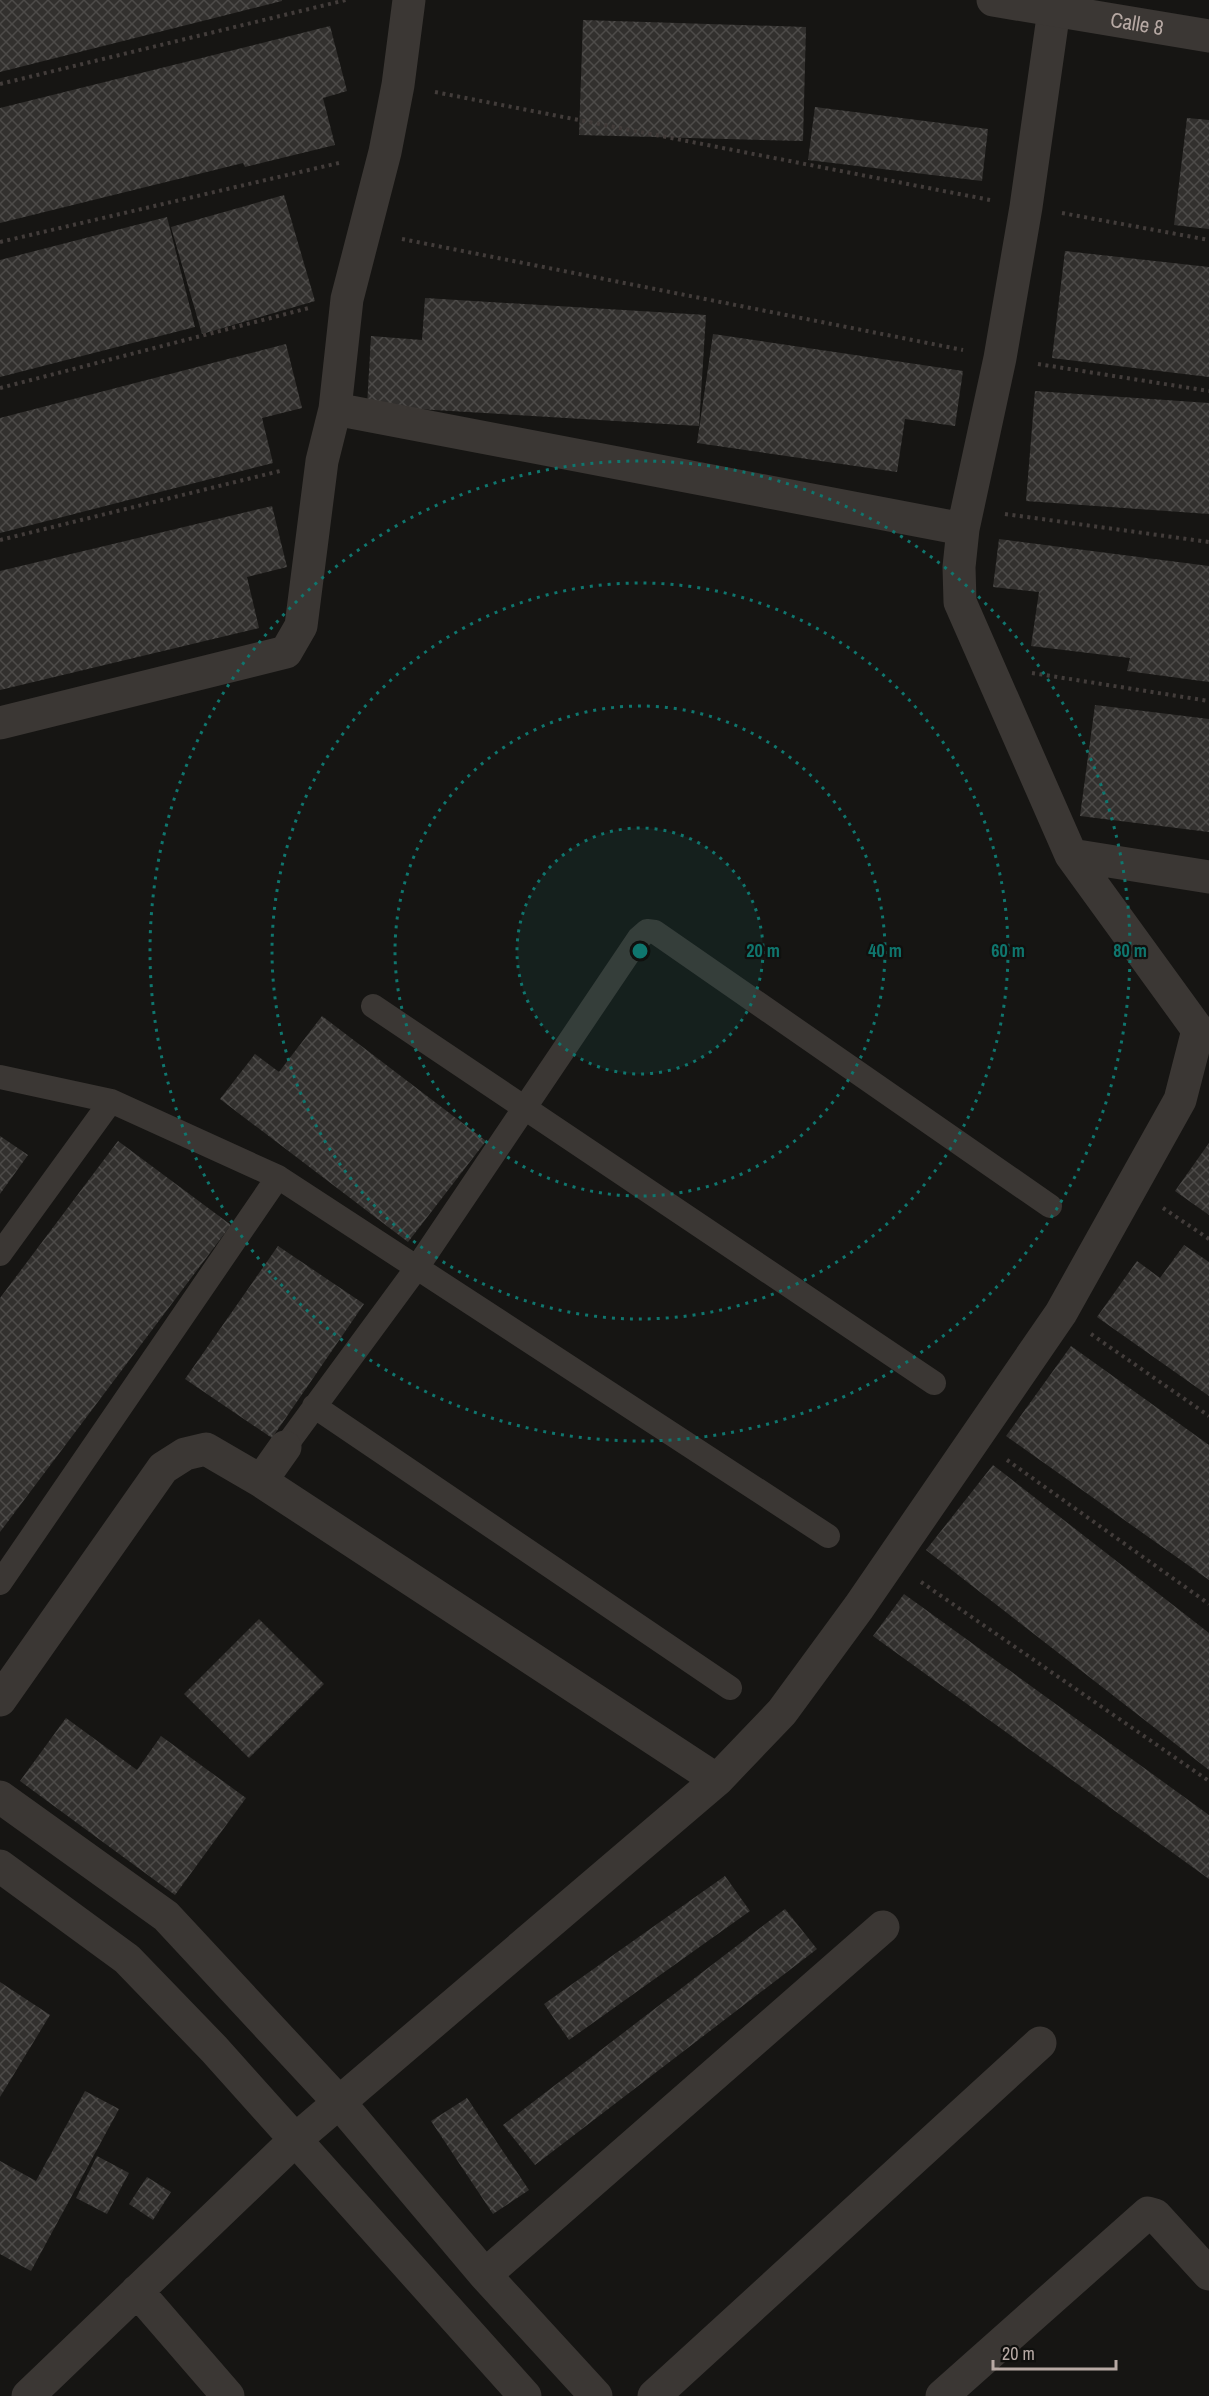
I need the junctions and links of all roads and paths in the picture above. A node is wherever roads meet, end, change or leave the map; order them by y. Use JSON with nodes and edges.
{"nodes":[{"id":1,"x":346,"y":0,"type":"edge"},
{"id":2,"x":409,"y":0,"type":"edge"},
{"id":3,"x":993,"y":0,"type":"edge"},
{"id":4,"x":1054,"y":10,"type":"junction"},
{"id":5,"x":1209,"y":36,"type":"edge"},
{"id":6,"x":0,"y":84,"type":"edge"},
{"id":7,"x":398,"y":85,"type":"junction"},
{"id":8,"x":385,"y":152,"type":"junction"},
{"id":9,"x":1026,"y":207,"type":"junction"},
{"id":10,"x":364,"y":231,"type":"junction"},
{"id":11,"x":1209,"y":240,"type":"edge"},
{"id":12,"x":0,"y":242,"type":"edge"},
{"id":13,"x":347,"y":298,"type":"junction"},
{"id":14,"x":1000,"y":358,"type":"junction"},
{"id":15,"x":0,"y":388,"type":"edge"},
{"id":16,"x":1209,"y":391,"type":"edge"},
{"id":17,"x":335,"y":410,"type":"junction"},
{"id":18,"x":322,"y":460,"type":"junction"},
{"id":19,"x":966,"y":519,"type":"junction"},
{"id":20,"x":0,"y":540,"type":"edge"},
{"id":21,"x":1209,"y":542,"type":"edge"},
{"id":22,"x":987,"y":666,"type":"junction"},
{"id":23,"x":1209,"y":701,"type":"edge"},
{"id":24,"x":0,"y":723,"type":"edge"},
{"id":25,"x":1071,"y":855,"type":"junction"},
{"id":26,"x":1209,"y":877,"type":"edge"},
{"id":27,"x":373,"y":1006,"type":"dead end"},
{"id":28,"x":1203,"y":1034,"type":"edge"},
{"id":29,"x":0,"y":1077,"type":"edge"},
{"id":30,"x":111,"y":1101,"type":"junction"},
{"id":31,"x":524,"y":1109,"type":"junction"},
{"id":32,"x":278,"y":1177,"type":"junction"},
{"id":33,"x":1132,"y":1187,"type":"junction"},
{"id":34,"x":1050,"y":1206,"type":"dead end"},
{"id":35,"x":1209,"y":1239,"type":"edge"},
{"id":36,"x":0,"y":1254,"type":"edge"},
{"id":37,"x":416,"y":1269,"type":"junction"},
{"id":38,"x":1061,"y":1313,"type":"junction"},
{"id":39,"x":934,"y":1383,"type":"dead end"},
{"id":40,"x":314,"y":1406,"type":"junction"},
{"id":41,"x":1209,"y":1416,"type":"edge"},
{"id":42,"x":975,"y":1437,"type":"junction"},
{"id":43,"x":285,"y":1447,"type":"joint"},
{"id":44,"x":261,"y":1481,"type":"junction"},
{"id":45,"x":828,"y":1536,"type":"dead end"},
{"id":46,"x":890,"y":1561,"type":"junction"},
{"id":47,"x":0,"y":1583,"type":"edge"},
{"id":48,"x":1209,"y":1604,"type":"edge"},
{"id":49,"x":730,"y":1688,"type":"dead end"},
{"id":50,"x":0,"y":1700,"type":"edge"},
{"id":51,"x":717,"y":1780,"type":"junction"},
{"id":52,"x":1209,"y":1781,"type":"edge"},
{"id":53,"x":0,"y":1797,"type":"edge"},
{"id":54,"x":0,"y":1866,"type":"edge"},
{"id":55,"x":883,"y":1927,"type":"dead end"},
{"id":56,"x":1040,"y":2043,"type":"dead end"},
{"id":57,"x":338,"y":2101,"type":"junction"},
{"id":58,"x":295,"y":2140,"type":"junction"},
{"id":59,"x":1209,"y":2274,"type":"edge"},
{"id":60,"x":485,"y":2275,"type":"junction"},
{"id":61,"x":137,"y":2292,"type":"junction"},
{"id":62,"x":28,"y":2396,"type":"edge"},
{"id":63,"x":228,"y":2396,"type":"edge"},
{"id":64,"x":525,"y":2396,"type":"edge"},
{"id":65,"x":596,"y":2396,"type":"edge"},
{"id":66,"x":654,"y":2396,"type":"edge"},
{"id":67,"x":942,"y":2396,"type":"edge"}],
"edges":[{"from":1,"to":6,"type":"path"},
{"from":2,"to":7,"type":"street"},
{"from":3,"to":4,"type":"street","name":"Calle 8"},
{"from":4,"to":5,"type":"street","name":"Calle 8"},
{"from":4,"to":9,"type":"street"},
{"from":7,"to":8,"type":"street"},
{"from":7,"to":9,"type":"path"},
{"from":8,"to":10,"type":"street"},
{"from":8,"to":12,"type":"path"},
{"from":9,"to":11,"type":"path"},
{"from":9,"to":14,"type":"street"},
{"from":10,"to":13,"type":"street"},
{"from":10,"to":14,"type":"path"},
{"from":13,"to":15,"type":"path"},
{"from":13,"to":17,"type":"street"},
{"from":14,"to":16,"type":"path"},
{"from":14,"to":19,"type":"street"},
{"from":17,"to":18,"type":"street"},
{"from":17,"to":19,"type":"street"},
{"from":18,"to":20,"type":"path"},
{"from":18,"to":24,"type":"street"},
{"from":19,"to":21,"type":"path"},
{"from":19,"to":22,"type":"street"},
{"from":22,"to":23,"type":"path"},
{"from":22,"to":25,"type":"street"},
{"from":25,"to":26,"type":"street"},
{"from":25,"to":28,"type":"street"},
{"from":27,"to":31,"type":"lane"},
{"from":28,"to":33,"type":"street"},
{"from":29,"to":30,"type":"lane"},
{"from":30,"to":32,"type":"lane"},
{"from":30,"to":36,"type":"lane"},
{"from":31,"to":34,"type":"lane"},
{"from":31,"to":37,"type":"lane"},
{"from":31,"to":39,"type":"lane"},
{"from":32,"to":37,"type":"lane"},
{"from":32,"to":47,"type":"lane"},
{"from":33,"to":35,"type":"path"},
{"from":33,"to":38,"type":"street"},
{"from":37,"to":40,"type":"lane"},
{"from":37,"to":45,"type":"lane"},
{"from":38,"to":41,"type":"path"},
{"from":38,"to":42,"type":"street"},
{"from":40,"to":43,"type":"lane"},
{"from":40,"to":49,"type":"lane"},
{"from":42,"to":46,"type":"street"},
{"from":42,"to":48,"type":"path"},
{"from":43,"to":44,"type":"street"},
{"from":44,"to":50,"type":"street"},
{"from":44,"to":51,"type":"street"},
{"from":46,"to":51,"type":"street"},
{"from":46,"to":52,"type":"path"},
{"from":51,"to":57,"type":"street"},
{"from":53,"to":57,"type":"street"},
{"from":54,"to":58,"type":"street"},
{"from":55,"to":60,"type":"street"},
{"from":56,"to":66,"type":"street"},
{"from":57,"to":58,"type":"street"},
{"from":57,"to":60,"type":"street"},
{"from":58,"to":61,"type":"street"},
{"from":58,"to":64,"type":"street"},
{"from":59,"to":67,"type":"street"},
{"from":60,"to":65,"type":"street"},
{"from":61,"to":62,"type":"street"},
{"from":61,"to":63,"type":"street"}]}
